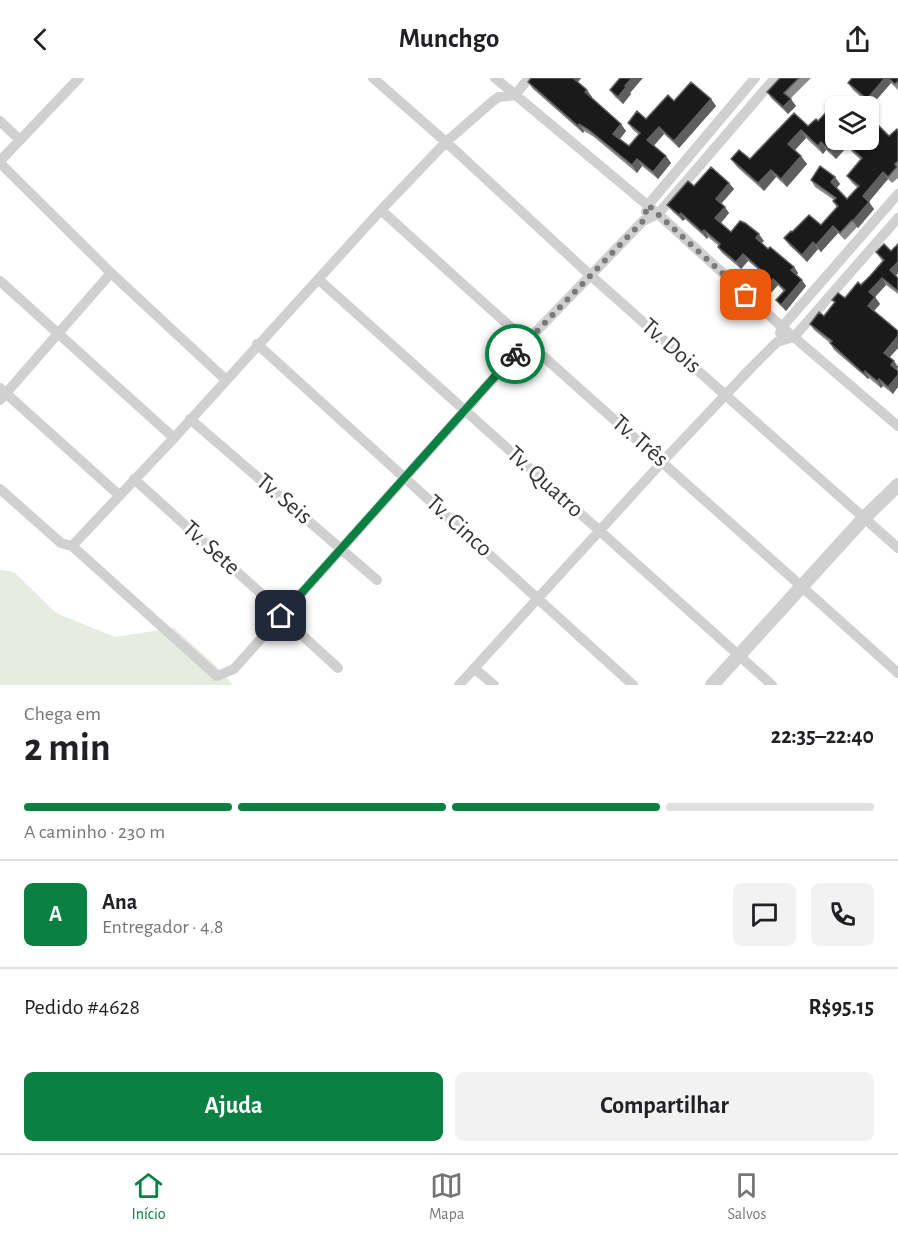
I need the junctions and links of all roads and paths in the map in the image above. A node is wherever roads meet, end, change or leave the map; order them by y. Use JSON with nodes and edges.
{"nodes":[{"id":1,"x":79,"y":78,"type":"edge"},
{"id":2,"x":373,"y":78,"type":"edge"},
{"id":3,"x":529,"y":78,"type":"edge"},
{"id":4,"x":755,"y":78,"type":"edge"},
{"id":5,"x":775,"y":78,"type":"edge"},
{"id":6,"x":502,"y":80,"type":"edge"},
{"id":7,"x":515,"y":95,"type":"junction"},
{"id":8,"x":499,"y":97,"type":"junction"},
{"id":9,"x":0,"y":121,"type":"edge"},
{"id":10,"x":20,"y":140,"type":"junction"},
{"id":11,"x":446,"y":142,"type":"junction"},
{"id":12,"x":0,"y":162,"type":"edge"},
{"id":13,"x":898,"y":194,"type":"edge"},
{"id":14,"x":648,"y":205,"type":"junction"},
{"id":15,"x":381,"y":210,"type":"junction"},
{"id":16,"x":658,"y":214,"type":"junction"},
{"id":17,"x":898,"y":218,"type":"edge"},
{"id":18,"x":643,"y":221,"type":"junction"},
{"id":19,"x":111,"y":273,"type":"junction"},
{"id":20,"x":591,"y":275,"type":"junction"},
{"id":21,"x":318,"y":279,"type":"junction"},
{"id":22,"x":0,"y":281,"type":"edge"},
{"id":23,"x":782,"y":327,"type":"junction"},
{"id":24,"x":59,"y":335,"type":"junction"},
{"id":25,"x":794,"y":337,"type":"junction"},
{"id":26,"x":526,"y":342,"type":"junction"},
{"id":27,"x":777,"y":342,"type":"junction"},
{"id":28,"x":257,"y":344,"type":"junction"},
{"id":29,"x":225,"y":379,"type":"junction"},
{"id":30,"x":2,"y":394,"type":"edge"},
{"id":31,"x":726,"y":394,"type":"junction"},
{"id":32,"x":465,"y":410,"type":"junction"},
{"id":33,"x":190,"y":419,"type":"junction"},
{"id":34,"x":898,"y":426,"type":"edge"},
{"id":35,"x":174,"y":438,"type":"junction"},
{"id":36,"x":663,"y":461,"type":"junction"},
{"id":37,"x":404,"y":476,"type":"junction"},
{"id":38,"x":134,"y":479,"type":"junction"},
{"id":39,"x":898,"y":485,"type":"edge"},
{"id":40,"x":0,"y":489,"type":"edge"},
{"id":41,"x":119,"y":495,"type":"junction"},
{"id":42,"x":864,"y":518,"type":"junction"},
{"id":43,"x":599,"y":531,"type":"junction"},
{"id":44,"x":72,"y":546,"type":"junction"},
{"id":45,"x":341,"y":547,"type":"junction"},
{"id":46,"x":898,"y":548,"type":"edge"},
{"id":47,"x":377,"y":580,"type":"dead end"},
{"id":48,"x":802,"y":586,"type":"junction"},
{"id":49,"x":538,"y":598,"type":"junction"},
{"id":50,"x":281,"y":616,"type":"junction"},
{"id":51,"x":739,"y":656,"type":"junction"},
{"id":52,"x":338,"y":668,"type":"dead end"},
{"id":53,"x":474,"y":668,"type":"junction"},
{"id":54,"x":898,"y":672,"type":"edge"},
{"id":55,"x":459,"y":685,"type":"edge"},
{"id":56,"x":494,"y":685,"type":"edge"},
{"id":57,"x":633,"y":685,"type":"edge"},
{"id":58,"x":712,"y":685,"type":"edge"},
{"id":59,"x":772,"y":685,"type":"edge"}],
"edges":[{"from":1,"to":10,"type":"street"},
{"from":2,"to":11,"type":"street","name":"Tv. Dois"},
{"from":3,"to":7,"type":"street"},
{"from":4,"to":14,"type":"street"},
{"from":5,"to":16,"type":"street"},
{"from":6,"to":7,"type":"street"},
{"from":6,"to":8,"type":"street"},
{"from":7,"to":8,"type":"street"},
{"from":7,"to":14,"type":"street"},
{"from":8,"to":11,"type":"street"},
{"from":9,"to":10,"type":"street"},
{"from":10,"to":12,"type":"street"},
{"from":11,"to":15,"type":"street"},
{"from":11,"to":20,"type":"street","name":"Tv. Dois"},
{"from":12,"to":19,"type":"street"},
{"from":13,"to":23,"type":"street"},
{"from":14,"to":16,"type":"street"},
{"from":14,"to":18,"type":"street"},
{"from":15,"to":21,"type":"street"},
{"from":15,"to":26,"type":"street","name":"Tv. Três"},
{"from":16,"to":18,"type":"street"},
{"from":16,"to":23,"type":"street"},
{"from":17,"to":25,"type":"street"},
{"from":18,"to":20,"type":"street"},
{"from":19,"to":24,"type":"street"},
{"from":19,"to":29,"type":"street"},
{"from":20,"to":26,"type":"street"},
{"from":20,"to":31,"type":"street","name":"Tv. Dois"},
{"from":21,"to":28,"type":"street"},
{"from":21,"to":32,"type":"street","name":"Tv. Quatro"},
{"from":22,"to":24,"type":"street"},
{"from":23,"to":25,"type":"street"},
{"from":23,"to":27,"type":"street"},
{"from":24,"to":30,"type":"street"},
{"from":24,"to":35,"type":"street"},
{"from":25,"to":27,"type":"street"},
{"from":25,"to":34,"type":"street"},
{"from":26,"to":32,"type":"street"},
{"from":26,"to":36,"type":"street","name":"Tv. Três"},
{"from":27,"to":31,"type":"street"},
{"from":28,"to":29,"type":"street"},
{"from":28,"to":37,"type":"street","name":"Tv. Cinco"},
{"from":29,"to":33,"type":"street"},
{"from":30,"to":41,"type":"street"},
{"from":31,"to":36,"type":"street"},
{"from":31,"to":42,"type":"street","name":"Tv. Dois"},
{"from":32,"to":37,"type":"street"},
{"from":32,"to":43,"type":"street","name":"Tv. Quatro"},
{"from":33,"to":35,"type":"street"},
{"from":33,"to":45,"type":"street","name":"Tv. Seis"},
{"from":35,"to":38,"type":"street"},
{"from":36,"to":43,"type":"street"},
{"from":36,"to":48,"type":"street","name":"Tv. Três"},
{"from":37,"to":45,"type":"street"},
{"from":37,"to":49,"type":"street","name":"Tv. Cinco"},
{"from":38,"to":41,"type":"street"},
{"from":38,"to":50,"type":"street","name":"Tv. Sete"},
{"from":39,"to":42,"type":"street"},
{"from":40,"to":44,"type":"street"},
{"from":41,"to":44,"type":"street"},
{"from":42,"to":46,"type":"street","name":"Tv. Dois"},
{"from":42,"to":48,"type":"street"},
{"from":43,"to":49,"type":"street"},
{"from":43,"to":51,"type":"street","name":"Tv. Quatro"},
{"from":44,"to":50,"type":"street"},
{"from":45,"to":47,"type":"street","name":"Tv. Seis"},
{"from":45,"to":50,"type":"street"},
{"from":48,"to":51,"type":"street"},
{"from":48,"to":54,"type":"street","name":"Tv. Três"},
{"from":49,"to":53,"type":"street"},
{"from":49,"to":57,"type":"street","name":"Tv. Cinco"},
{"from":50,"to":52,"type":"street","name":"Tv. Sete"},
{"from":51,"to":58,"type":"street"},
{"from":51,"to":59,"type":"street","name":"Tv. Quatro"},
{"from":53,"to":55,"type":"street"},
{"from":53,"to":56,"type":"street"}]}
